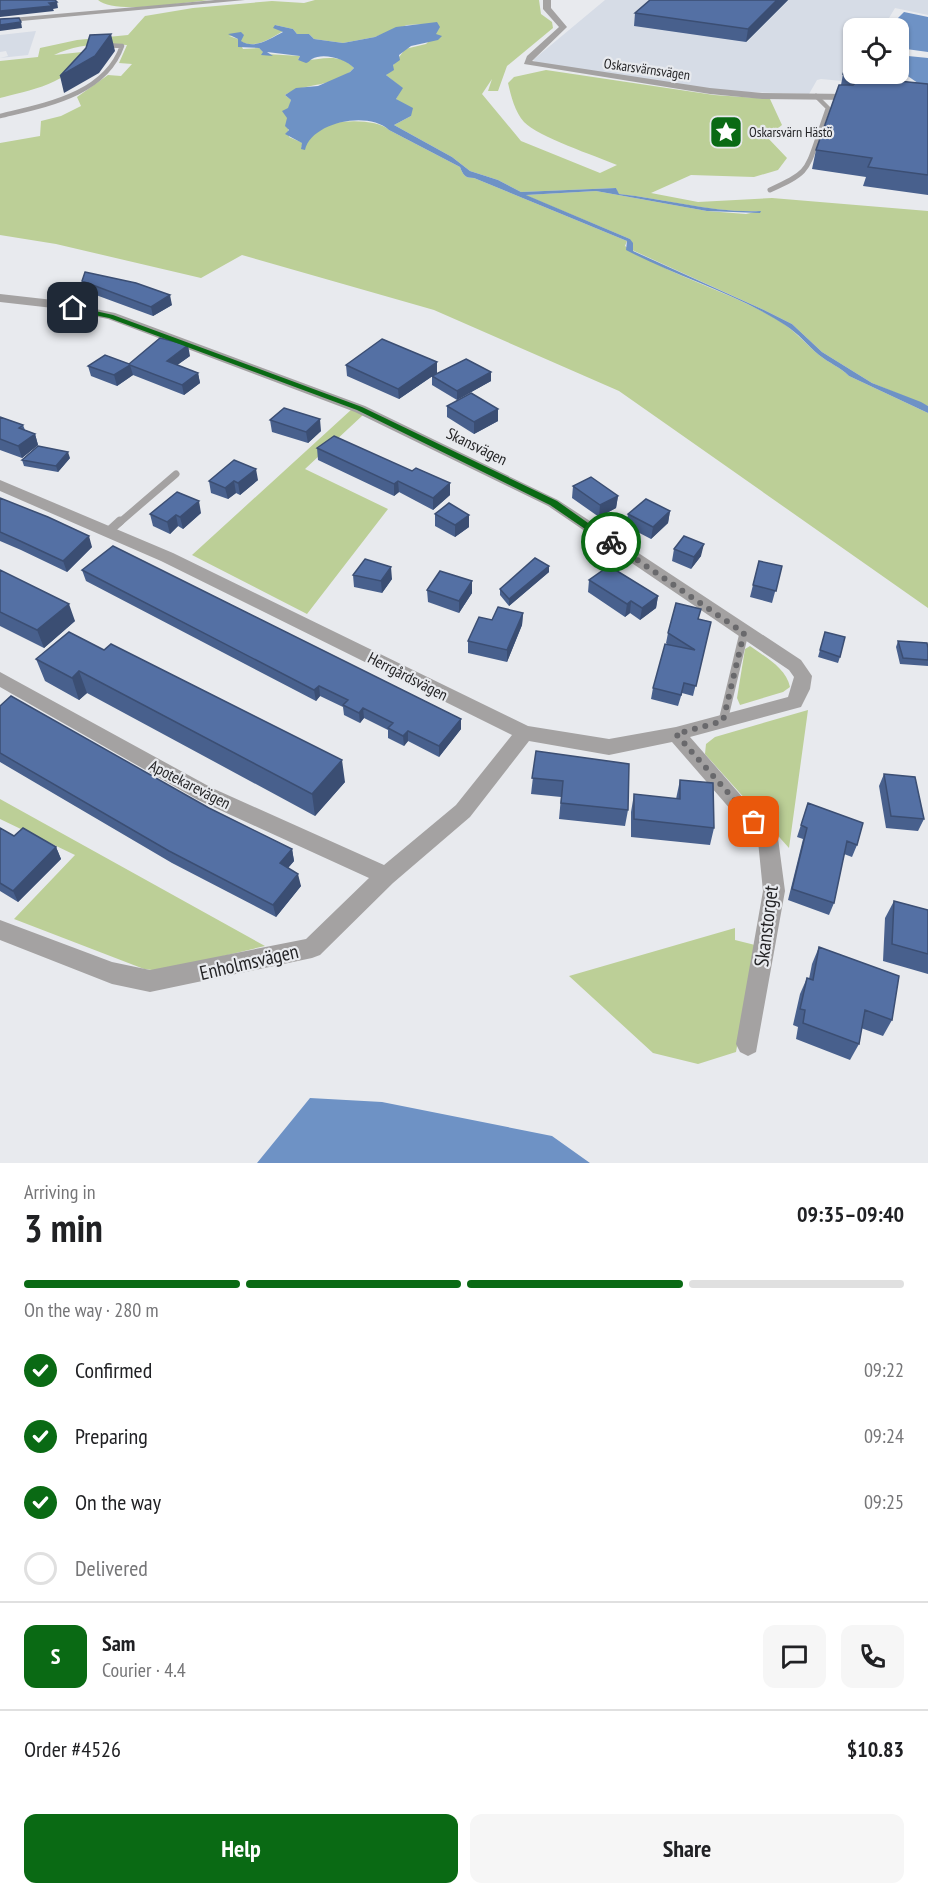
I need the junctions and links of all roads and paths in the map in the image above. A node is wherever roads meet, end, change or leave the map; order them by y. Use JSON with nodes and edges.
{"nodes":[{"id":1,"x":86,"y":0,"type":"edge"},
{"id":2,"x":241,"y":0,"type":"edge"},
{"id":3,"x":547,"y":0,"type":"edge"},
{"id":4,"x":87,"y":12,"type":"junction"},
{"id":5,"x":0,"y":21,"type":"edge"},
{"id":6,"x":96,"y":46,"type":"edge"},
{"id":7,"x":816,"y":96,"type":"junction"},
{"id":8,"x":849,"y":97,"type":"edge"},
{"id":9,"x":0,"y":116,"type":"edge"},
{"id":10,"x":770,"y":190,"type":"dead end"},
{"id":11,"x":0,"y":298,"type":"edge"},
{"id":12,"x":176,"y":474,"type":"dead end"},
{"id":13,"x":0,"y":485,"type":"edge"},
{"id":14,"x":108,"y":532,"type":"junction"},
{"id":15,"x":744,"y":633,"type":"junction"},
{"id":16,"x":0,"y":679,"type":"edge"},
{"id":17,"x":723,"y":721,"type":"junction"},
{"id":18,"x":525,"y":733,"type":"junction"},
{"id":19,"x":676,"y":734,"type":"junction"},
{"id":20,"x":386,"y":876,"type":"junction"},
{"id":21,"x":0,"y":930,"type":"edge"},
{"id":22,"x":748,"y":1044,"type":"dead end"}],
"edges":[{"from":1,"to":4,"type":"street"},
{"from":2,"to":4,"type":"street"},
{"from":3,"to":7,"type":"street","name":"Oskarsvärnsvägen"},
{"from":4,"to":5,"type":"street"},
{"from":6,"to":9,"type":"lane"},
{"from":7,"to":8,"type":"street","name":"Oskarsvärnsvägen"},
{"from":7,"to":10,"type":"lane"},
{"from":11,"to":15,"type":"street","name":"Skansvägen"},
{"from":12,"to":14,"type":"lane"},
{"from":13,"to":14,"type":"street","name":"Herrgårdsvägen"},
{"from":14,"to":18,"type":"street","name":"Herrgårdsvägen"},
{"from":15,"to":17,"type":"lane"},
{"from":15,"to":17,"type":"street","name":"Skansvägen"},
{"from":16,"to":20,"type":"street","name":"Apotekarevägen"},
{"from":17,"to":19,"type":"street","name":"Herrgårdsvägen"},
{"from":18,"to":19,"type":"street","name":"Herrgårdsvägen"},
{"from":18,"to":20,"type":"street","name":"Enholmsvägen"},
{"from":19,"to":22,"type":"street","name":"Skanstorget"},
{"from":20,"to":21,"type":"street","name":"Enholmsvägen"}]}
